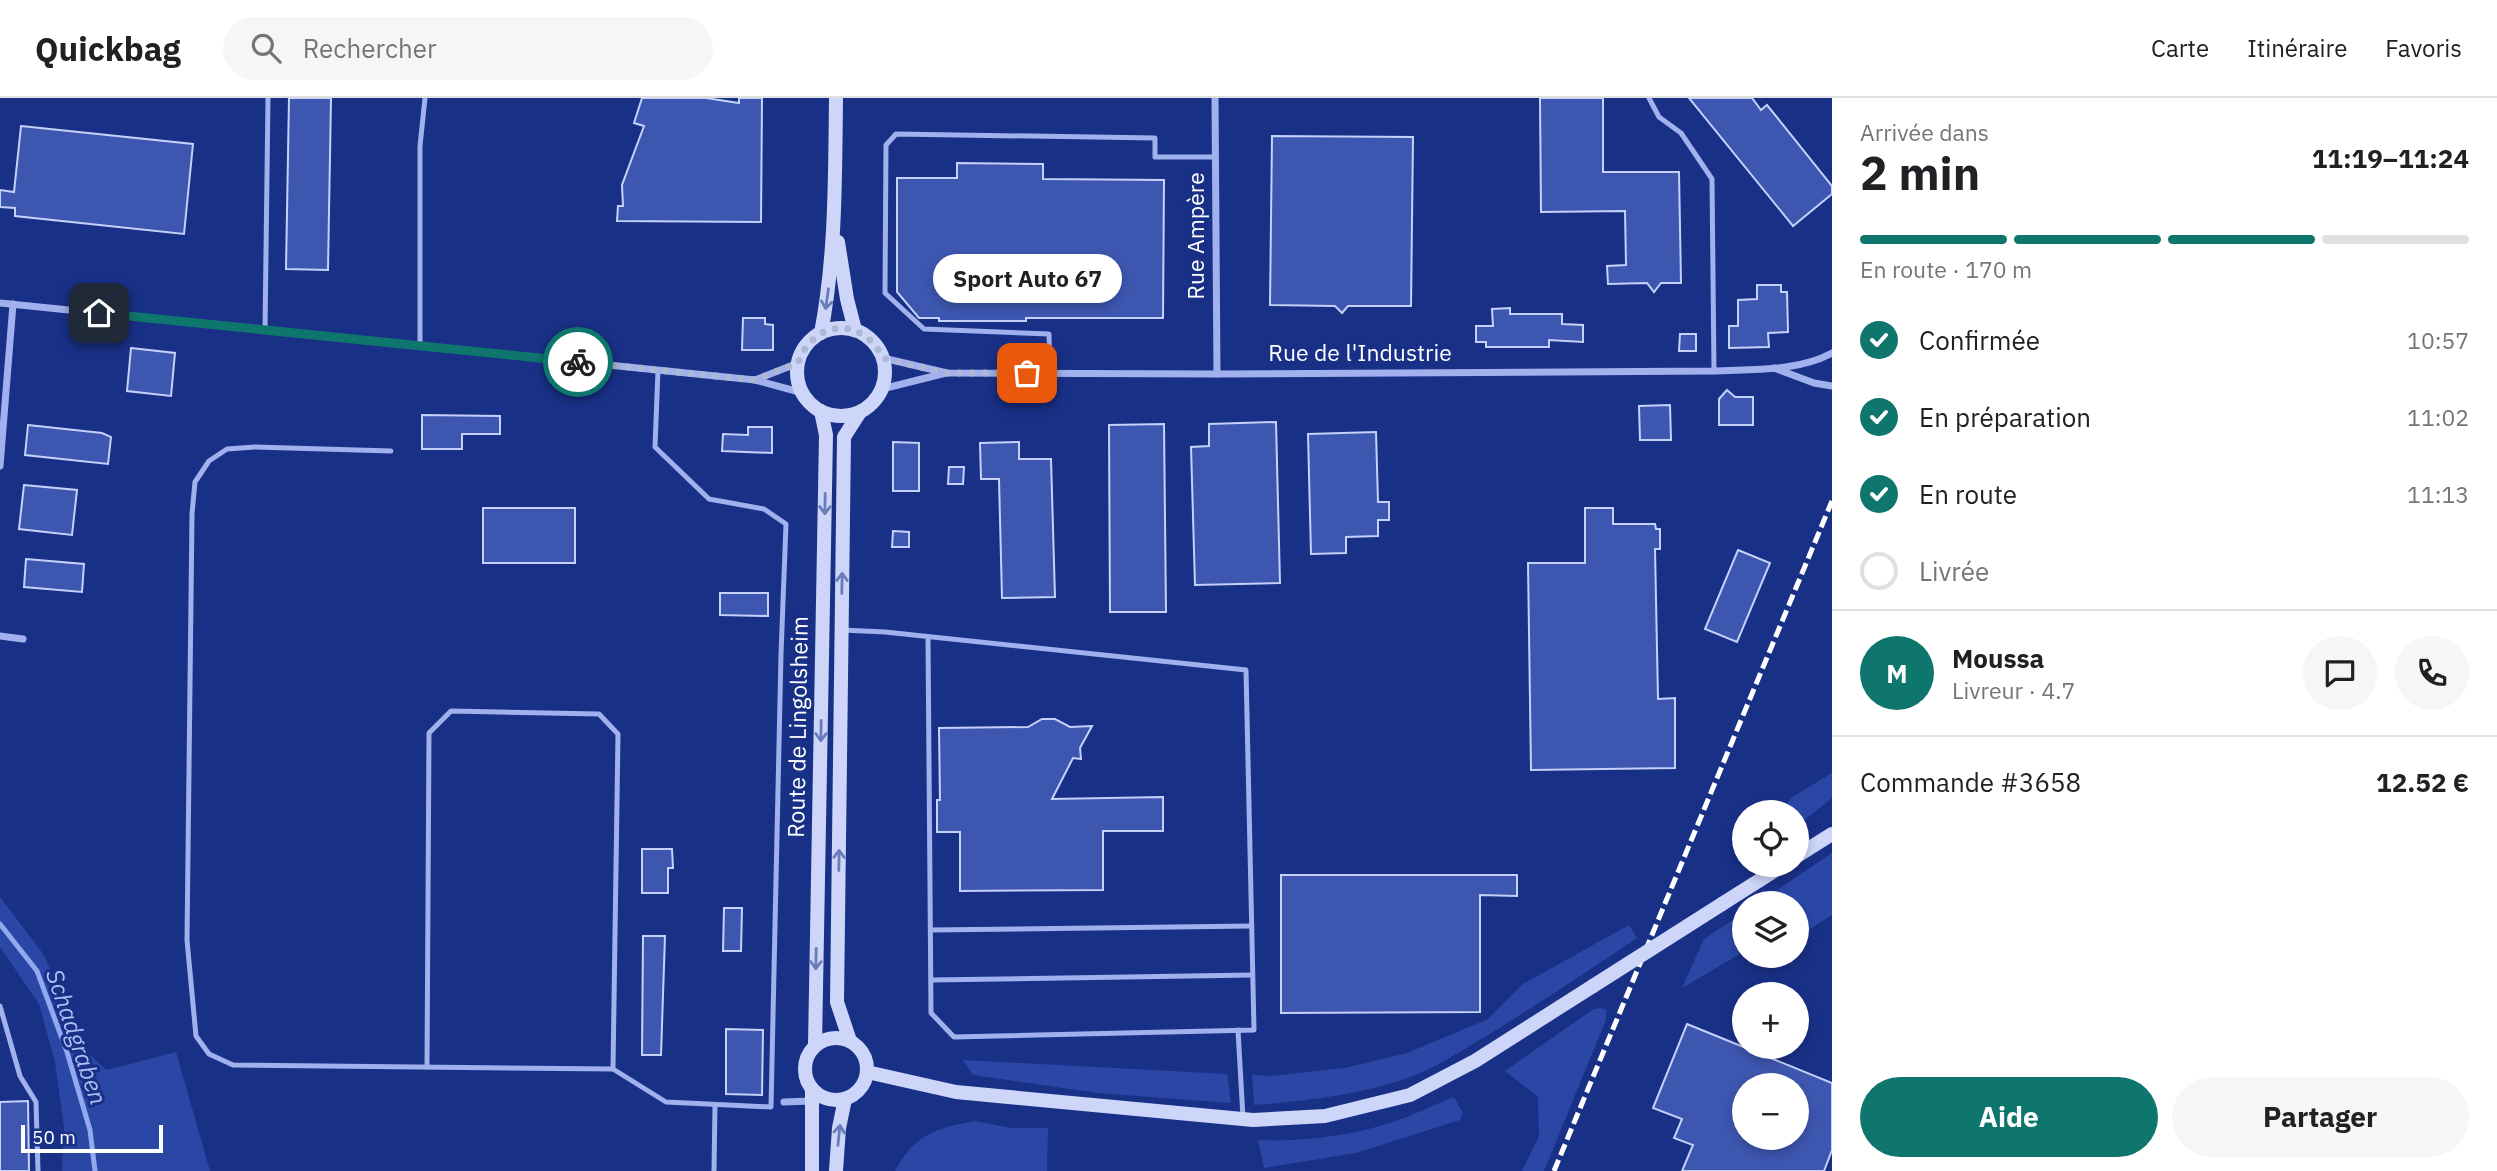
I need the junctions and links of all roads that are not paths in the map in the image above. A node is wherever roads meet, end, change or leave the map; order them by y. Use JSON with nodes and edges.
{"nodes":[{"id":1,"x":268,"y":98,"type":"edge"},
{"id":2,"x":425,"y":98,"type":"edge"},
{"id":3,"x":836,"y":98,"type":"edge"},
{"id":4,"x":1216,"y":98,"type":"edge"},
{"id":5,"x":1649,"y":98,"type":"edge"},
{"id":6,"x":1215,"y":158,"type":"junction"},
{"id":7,"x":835,"y":217,"type":"junction"},
{"id":8,"x":0,"y":303,"type":"edge"},
{"id":9,"x":13,"y":304,"type":"junction"},
{"id":10,"x":265,"y":330,"type":"junction"},
{"id":11,"x":855,"y":330,"type":"junction"},
{"id":12,"x":821,"y":333,"type":"junction"},
{"id":13,"x":420,"y":346,"type":"junction"},
{"id":14,"x":1832,"y":354,"type":"edge"},
{"id":15,"x":883,"y":358,"type":"junction"},
{"id":16,"x":798,"y":363,"type":"junction"},
{"id":17,"x":1773,"y":368,"type":"junction"},
{"id":18,"x":658,"y":370,"type":"junction"},
{"id":19,"x":1714,"y":370,"type":"junction"},
{"id":20,"x":1050,"y":372,"type":"junction"},
{"id":21,"x":947,"y":373,"type":"junction"},
{"id":22,"x":1217,"y":374,"type":"junction"},
{"id":23,"x":755,"y":380,"type":"junction"},
{"id":24,"x":1832,"y":386,"type":"edge"},
{"id":25,"x":882,"y":389,"type":"junction"},
{"id":26,"x":803,"y":393,"type":"junction"},
{"id":27,"x":821,"y":411,"type":"junction"},
{"id":28,"x":860,"y":412,"type":"junction"},
{"id":29,"x":391,"y":451,"type":"dead end"},
{"id":30,"x":0,"y":466,"type":"edge"},
{"id":31,"x":842,"y":630,"type":"junction"},
{"id":32,"x":0,"y":636,"type":"edge"},
{"id":33,"x":928,"y":637,"type":"junction"},
{"id":34,"x":23,"y":639,"type":"dead end"},
{"id":35,"x":1832,"y":834,"type":"edge"},
{"id":36,"x":1809,"y":848,"type":"edge"},
{"id":37,"x":1765,"y":877,"type":"edge"},
{"id":38,"x":1251,"y":926,"type":"junction"},
{"id":39,"x":931,"y":930,"type":"junction"},
{"id":40,"x":1252,"y":975,"type":"junction"},
{"id":41,"x":931,"y":980,"type":"junction"},
{"id":42,"x":0,"y":1006,"type":"edge"},
{"id":43,"x":1238,"y":1030,"type":"junction"},
{"id":44,"x":850,"y":1041,"type":"junction"},
{"id":45,"x":815,"y":1045,"type":"junction"},
{"id":46,"x":427,"y":1067,"type":"junction"},
{"id":47,"x":614,"y":1069,"type":"junction"},
{"id":48,"x":867,"y":1072,"type":"junction"},
{"id":49,"x":812,"y":1095,"type":"junction"},
{"id":50,"x":845,"y":1099,"type":"junction"},
{"id":51,"x":784,"y":1102,"type":"joint"},
{"id":52,"x":715,"y":1105,"type":"junction"},
{"id":53,"x":771,"y":1107,"type":"junction"},
{"id":54,"x":1243,"y":1119,"type":"junction"},
{"id":55,"x":38,"y":1171,"type":"edge"},
{"id":56,"x":714,"y":1171,"type":"edge"},
{"id":57,"x":812,"y":1171,"type":"edge"},
{"id":58,"x":836,"y":1171,"type":"edge"}],
"edges":[{"from":1,"to":10,"type":"lane"},
{"from":2,"to":13,"type":"lane"},
{"from":3,"to":7,"type":"main road"},
{"from":4,"to":6,"type":"street","name":"Rue Ampère"},
{"from":5,"to":19,"type":"lane"},
{"from":6,"to":20,"type":"lane"},
{"from":6,"to":22,"type":"street","name":"Rue Ampère"},
{"from":7,"to":11,"type":"main road"},
{"from":7,"to":12,"type":"main road","one_way":true},
{"from":8,"to":9,"type":"street"},
{"from":9,"to":10,"type":"street"},
{"from":9,"to":30,"type":"street"},
{"from":10,"to":13,"type":"street"},
{"from":11,"to":12,"type":"main road"},
{"from":11,"to":15,"type":"main road"},
{"from":12,"to":16,"type":"main road"},
{"from":13,"to":18,"type":"street"},
{"from":14,"to":17,"type":"street","name":"Rue de l'Industrie"},
{"from":15,"to":21,"type":"street","name":"Rue de l'Industrie"},
{"from":15,"to":25,"type":"main road"},
{"from":16,"to":23,"type":"street"},
{"from":16,"to":26,"type":"main road"},
{"from":17,"to":19,"type":"street","name":"Rue de l'Industrie"},
{"from":17,"to":24,"type":"street","name":"Rue de l'Industrie"},
{"from":18,"to":23,"type":"street"},
{"from":18,"to":53,"type":"lane"},
{"from":19,"to":22,"type":"street","name":"Rue de l'Industrie"},
{"from":20,"to":21,"type":"street","name":"Rue de l'Industrie"},
{"from":20,"to":22,"type":"street","name":"Rue de l'Industrie"},
{"from":21,"to":25,"type":"street","name":"Rue de l'Industrie"},
{"from":23,"to":26,"type":"street"},
{"from":25,"to":28,"type":"main road"},
{"from":26,"to":27,"type":"main road"},
{"from":27,"to":28,"type":"main road"},
{"from":27,"to":45,"type":"main road","name":"Route de Lingolsheim","one_way":true},
{"from":31,"to":28,"type":"main road","name":"Route de Lingolsheim","one_way":true},
{"from":29,"to":46,"type":"lane"},
{"from":31,"to":33,"type":"lane"},
{"from":44,"to":31,"type":"main road","name":"Route de Lingolsheim","one_way":true},
{"from":32,"to":34,"type":"street"},
{"from":33,"to":38,"type":"lane"},
{"from":33,"to":39,"type":"lane"},
{"from":35,"to":36,"type":"main road"},
{"from":37,"to":54,"type":"main road","bridge":true},
{"from":38,"to":39,"type":"lane"},
{"from":38,"to":40,"type":"lane"},
{"from":39,"to":41,"type":"lane"},
{"from":40,"to":41,"type":"lane"},
{"from":40,"to":43,"type":"lane"},
{"from":41,"to":43,"type":"lane"},
{"from":42,"to":55,"type":"lane"},
{"from":43,"to":54,"type":"lane"},
{"from":44,"to":45,"type":"main road"},
{"from":44,"to":48,"type":"main road"},
{"from":45,"to":49,"type":"main road"},
{"from":46,"to":47,"type":"lane"},
{"from":46,"to":47,"type":"lane"},
{"from":47,"to":52,"type":"lane"},
{"from":48,"to":50,"type":"main road"},
{"from":48,"to":54,"type":"main road"},
{"from":49,"to":50,"type":"main road"},
{"from":49,"to":51,"type":"street"},
{"from":49,"to":57,"type":"main road"},
{"from":58,"to":50,"type":"main road","one_way":true},
{"from":51,"to":53,"type":"lane"},
{"from":52,"to":53,"type":"lane"},
{"from":52,"to":56,"type":"lane"}]}
